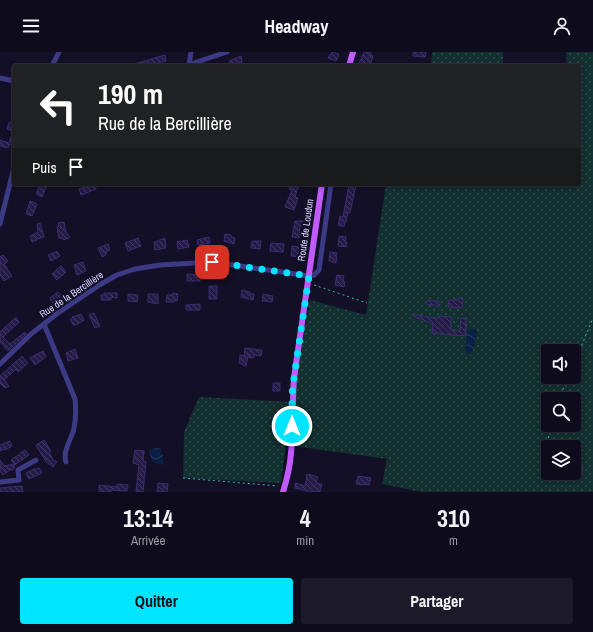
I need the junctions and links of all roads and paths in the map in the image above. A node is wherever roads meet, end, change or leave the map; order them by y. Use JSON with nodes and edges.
{"nodes":[{"id":1,"x":59,"y":52,"type":"edge"},
{"id":2,"x":191,"y":52,"type":"edge"},
{"id":3,"x":227,"y":52,"type":"edge"},
{"id":4,"x":354,"y":52,"type":"edge"},
{"id":5,"x":53,"y":64,"type":"edge"},
{"id":6,"x":187,"y":64,"type":"edge"},
{"id":7,"x":190,"y":64,"type":"edge"},
{"id":8,"x":350,"y":64,"type":"edge"},
{"id":9,"x":0,"y":78,"type":"edge"},
{"id":10,"x":12,"y":81,"type":"edge"},
{"id":11,"x":12,"y":175,"type":"edge"},
{"id":12,"x":322,"y":186,"type":"edge"},
{"id":13,"x":331,"y":186,"type":"edge"},
{"id":14,"x":0,"y":224,"type":"edge"},
{"id":15,"x":308,"y":279,"type":"junction"},
{"id":16,"x":367,"y":303,"type":"dead end"},
{"id":17,"x":593,"y":318,"type":"edge"},
{"id":18,"x":44,"y":324,"type":"junction"},
{"id":19,"x":581,"y":347,"type":"edge"},
{"id":20,"x":0,"y":364,"type":"edge"},
{"id":21,"x":36,"y":460,"type":"dead end"},
{"id":22,"x":66,"y":462,"type":"dead end"},
{"id":23,"x":183,"y":478,"type":"dead end"},
{"id":24,"x":0,"y":482,"type":"edge"},
{"id":25,"x":284,"y":489,"type":"edge"}],
"edges":[{"from":1,"to":5,"type":"street"},
{"from":2,"to":6,"type":"street"},
{"from":3,"to":7,"type":"street"},
{"from":4,"to":8,"type":"main road"},
{"from":9,"to":10,"type":"street"},
{"from":11,"to":14,"type":"street"},
{"from":12,"to":15,"type":"main road","name":"Route de Loudun"},
{"from":13,"to":15,"type":"street"},
{"from":15,"to":16,"type":"path"},
{"from":15,"to":18,"type":"street","name":"Rue de la Bercillière"},
{"from":15,"to":25,"type":"main road","name":"Route de Loudun"},
{"from":17,"to":19,"type":"path"},
{"from":18,"to":20,"type":"street","name":"Rue de la Bercillière"},
{"from":18,"to":22,"type":"street"},
{"from":21,"to":24,"type":"street"},
{"from":23,"to":25,"type":"path"}]}
